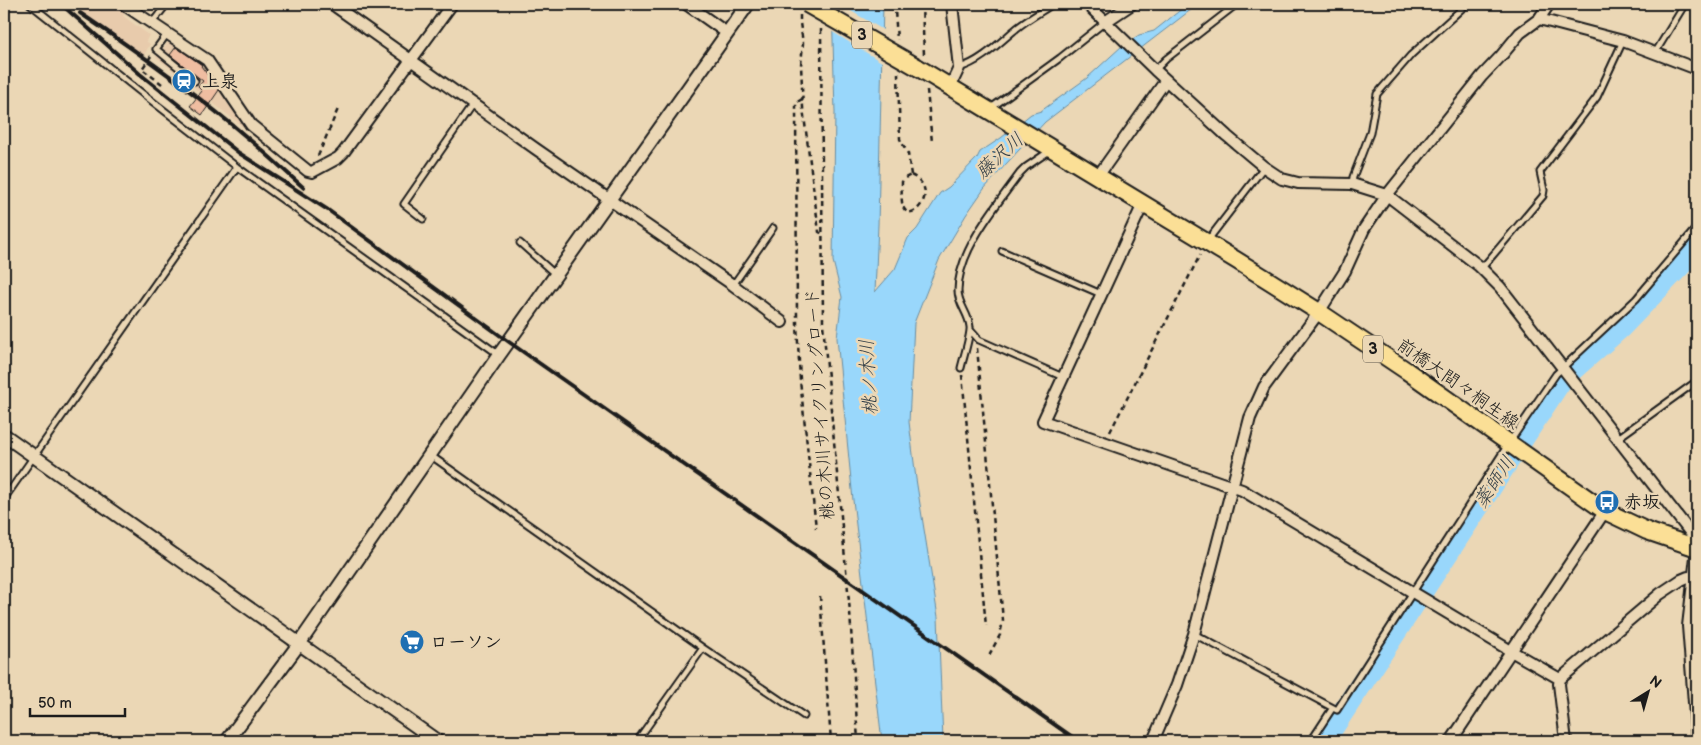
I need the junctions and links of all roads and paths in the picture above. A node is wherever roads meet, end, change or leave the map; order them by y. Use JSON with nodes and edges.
{"nodes":[{"id":1,"x":30,"y":4,"type":"edge"},
{"id":2,"x":123,"y":4,"type":"edge"},
{"id":3,"x":166,"y":4,"type":"edge"},
{"id":4,"x":332,"y":4,"type":"edge"},
{"id":5,"x":452,"y":4,"type":"edge"},
{"id":6,"x":686,"y":4,"type":"edge"},
{"id":7,"x":748,"y":4,"type":"edge"},
{"id":8,"x":896,"y":4,"type":"edge"},
{"id":9,"x":952,"y":4,"type":"edge"},
{"id":10,"x":1053,"y":4,"type":"edge"},
{"id":11,"x":1088,"y":4,"type":"edge"},
{"id":12,"x":1132,"y":4,"type":"edge"},
{"id":13,"x":1237,"y":4,"type":"edge"},
{"id":14,"x":1467,"y":4,"type":"edge"},
{"id":15,"x":1549,"y":4,"type":"edge"},
{"id":16,"x":1685,"y":4,"type":"edge"},
{"id":17,"x":804,"y":6,"type":"edge"},
{"id":18,"x":1539,"y":19,"type":"junction"},
{"id":19,"x":152,"y":23,"type":"junction"},
{"id":20,"x":1107,"y":24,"type":"junction"},
{"id":21,"x":821,"y":28,"type":"dead end"},
{"id":22,"x":728,"y":33,"type":"junction"},
{"id":23,"x":168,"y":34,"type":"junction"},
{"id":24,"x":1623,"y":41,"type":"junction"},
{"id":25,"x":897,"y":46,"type":"dead end"},
{"id":26,"x":156,"y":49,"type":"junction"},
{"id":27,"x":1655,"y":53,"type":"junction"},
{"id":28,"x":412,"y":60,"type":"junction"},
{"id":29,"x":959,"y":68,"type":"junction"},
{"id":30,"x":1152,"y":68,"type":"junction"},
{"id":31,"x":1697,"y":69,"type":"edge"},
{"id":32,"x":898,"y":71,"type":"dead end"},
{"id":33,"x":1166,"y":80,"type":"junction"},
{"id":34,"x":195,"y":81,"type":"dead end"},
{"id":35,"x":162,"y":84,"type":"dead end"},
{"id":36,"x":950,"y":87,"type":"junction"},
{"id":37,"x":802,"y":99,"type":"junction"},
{"id":38,"x":473,"y":104,"type":"junction"},
{"id":39,"x":338,"y":109,"type":"dead end"},
{"id":40,"x":992,"y":111,"type":"junction"},
{"id":41,"x":1051,"y":147,"type":"junction"},
{"id":42,"x":236,"y":167,"type":"junction"},
{"id":43,"x":1264,"y":167,"type":"junction"},
{"id":44,"x":317,"y":169,"type":"junction"},
{"id":45,"x":911,"y":175,"type":"junction"},
{"id":46,"x":1098,"y":176,"type":"junction"},
{"id":47,"x":1352,"y":184,"type":"junction"},
{"id":48,"x":1387,"y":195,"type":"junction"},
{"id":49,"x":609,"y":200,"type":"junction"},
{"id":50,"x":1143,"y":204,"type":"junction"},
{"id":51,"x":424,"y":218,"type":"dead end"},
{"id":52,"x":1697,"y":227,"type":"edge"},
{"id":53,"x":773,"y":228,"type":"dead end"},
{"id":54,"x":823,"y":234,"type":"junction"},
{"id":55,"x":1207,"y":242,"type":"junction"},
{"id":56,"x":520,"y":243,"type":"dead end"},
{"id":57,"x":1002,"y":251,"type":"dead end"},
{"id":58,"x":1482,"y":268,"type":"junction"},
{"id":59,"x":556,"y":275,"type":"junction"},
{"id":60,"x":733,"y":285,"type":"junction"},
{"id":61,"x":1102,"y":294,"type":"junction"},
{"id":62,"x":1319,"y":312,"type":"junction"},
{"id":63,"x":782,"y":322,"type":"dead end"},
{"id":64,"x":971,"y":331,"type":"junction"},
{"id":65,"x":976,"y":336,"type":"junction"},
{"id":66,"x":499,"y":355,"type":"junction"},
{"id":67,"x":1562,"y":367,"type":"junction"},
{"id":68,"x":961,"y":368,"type":"joint"},
{"id":69,"x":1063,"y":378,"type":"junction"},
{"id":70,"x":1697,"y":381,"type":"edge"},
{"id":71,"x":4,"y":435,"type":"edge"},
{"id":72,"x":1618,"y":438,"type":"junction"},
{"id":73,"x":1105,"y":442,"type":"junction"},
{"id":74,"x":1508,"y":444,"type":"junction"},
{"id":75,"x":430,"y":455,"type":"junction"},
{"id":76,"x":35,"y":456,"type":"junction"},
{"id":77,"x":1232,"y":485,"type":"junction"},
{"id":78,"x":4,"y":499,"type":"edge"},
{"id":79,"x":1605,"y":511,"type":"junction"},
{"id":80,"x":816,"y":528,"type":"dead end"},
{"id":81,"x":1697,"y":548,"type":"edge"},
{"id":82,"x":1693,"y":579,"type":"junction"},
{"id":83,"x":1413,"y":592,"type":"junction"},
{"id":84,"x":820,"y":596,"type":"dead end"},
{"id":85,"x":986,"y":626,"type":"dead end"},
{"id":86,"x":1194,"y":634,"type":"junction"},
{"id":87,"x":299,"y":644,"type":"junction"},
{"id":88,"x":703,"y":648,"type":"junction"},
{"id":89,"x":1511,"y":651,"type":"junction"},
{"id":90,"x":1694,"y":652,"type":"edge"},
{"id":91,"x":988,"y":657,"type":"dead end"},
{"id":92,"x":1560,"y":679,"type":"junction"},
{"id":93,"x":1332,"y":708,"type":"junction"},
{"id":94,"x":804,"y":716,"type":"dead end"},
{"id":95,"x":227,"y":741,"type":"edge"},
{"id":96,"x":437,"y":741,"type":"edge"},
{"id":97,"x":637,"y":741,"type":"edge"},
{"id":98,"x":831,"y":741,"type":"edge"},
{"id":99,"x":858,"y":741,"type":"edge"},
{"id":100,"x":1154,"y":741,"type":"edge"},
{"id":101,"x":1311,"y":741,"type":"edge"},
{"id":102,"x":1451,"y":741,"type":"edge"},
{"id":103,"x":1566,"y":741,"type":"edge"},
{"id":104,"x":1697,"y":741,"type":"edge"}],
"edges":[{"from":1,"to":42,"type":"lane"},
{"from":2,"to":19,"type":"street"},
{"from":3,"to":19,"type":"lane"},
{"from":4,"to":28,"type":"street"},
{"from":5,"to":28,"type":"street"},
{"from":6,"to":22,"type":"street"},
{"from":7,"to":22,"type":"street"},
{"from":8,"to":25,"type":"path"},
{"from":9,"to":29,"type":"street"},
{"from":10,"to":29,"type":"lane"},
{"from":11,"to":20,"type":"street"},
{"from":12,"to":20,"type":"street"},
{"from":13,"to":30,"type":"lane"},
{"from":14,"to":47,"type":"lane"},
{"from":15,"to":18,"type":"street"},
{"from":16,"to":27,"type":"lane"},
{"from":17,"to":36,"type":"main road","number":"3","bridge":true},
{"from":17,"to":37,"type":"path"},
{"from":18,"to":24,"type":"street"},
{"from":18,"to":48,"type":"street"},
{"from":19,"to":23,"type":"street"},
{"from":20,"to":30,"type":"street"},
{"from":20,"to":40,"type":"lane"},
{"from":21,"to":54,"type":"path","name":"桃の木川サイクリングロード"},
{"from":22,"to":49,"type":"street"},
{"from":23,"to":26,"type":"lane"},
{"from":23,"to":44,"type":"street"},
{"from":24,"to":27,"type":"street"},
{"from":24,"to":58,"type":"lane"},
{"from":26,"to":34,"type":"lane"},
{"from":26,"to":35,"type":"path"},
{"from":27,"to":31,"type":"street"},
{"from":28,"to":38,"type":"street"},
{"from":28,"to":44,"type":"street"},
{"from":29,"to":36,"type":"street"},
{"from":30,"to":33,"type":"street"},
{"from":32,"to":45,"type":"path"},
{"from":33,"to":43,"type":"street"},
{"from":33,"to":46,"type":"street"},
{"from":36,"to":40,"type":"main road","number":"3"},
{"from":37,"to":54,"type":"path"},
{"from":37,"to":80,"type":"path"},
{"from":38,"to":49,"type":"street"},
{"from":38,"to":51,"type":"lane"},
{"from":39,"to":44,"type":"path"},
{"from":40,"to":41,"type":"main road","number":"3"},
{"from":41,"to":46,"type":"main road","name":"前橋大間々桐生線","number":"3"},
{"from":41,"to":64,"type":"lane"},
{"from":42,"to":66,"type":"lane"},
{"from":42,"to":76,"type":"lane"},
{"from":43,"to":47,"type":"street"},
{"from":43,"to":55,"type":"lane"},
{"from":45,"to":45,"type":"path"},
{"from":46,"to":50,"type":"main road","name":"前橋大間々桐生線","number":"3"},
{"from":47,"to":48,"type":"street"},
{"from":48,"to":58,"type":"street"},
{"from":48,"to":62,"type":"street"},
{"from":49,"to":59,"type":"street"},
{"from":49,"to":60,"type":"street"},
{"from":50,"to":55,"type":"main road","name":"前橋大間々桐生線","number":"3"},
{"from":50,"to":61,"type":"street"},
{"from":52,"to":67,"type":"lane"},
{"from":53,"to":60,"type":"lane"},
{"from":54,"to":99,"type":"path","name":"桃の木川サイクリングロード"},
{"from":55,"to":62,"type":"main road","name":"前橋大間々桐生線","number":"3"},
{"from":55,"to":73,"type":"path"},
{"from":56,"to":59,"type":"lane"},
{"from":57,"to":61,"type":"lane"},
{"from":58,"to":67,"type":"street"},
{"from":59,"to":66,"type":"street"},
{"from":60,"to":63,"type":"street"},
{"from":61,"to":69,"type":"street"},
{"from":62,"to":74,"type":"main road","name":"前橋大間々桐生線","number":"3"},
{"from":62,"to":77,"type":"street"},
{"from":64,"to":65,"type":"lane"},
{"from":64,"to":68,"type":"lane"},
{"from":65,"to":69,"type":"lane"},
{"from":65,"to":91,"type":"path"},
{"from":66,"to":75,"type":"street"},
{"from":67,"to":72,"type":"street"},
{"from":67,"to":74,"type":"lane"},
{"from":68,"to":85,"type":"path"},
{"from":69,"to":73,"type":"street"},
{"from":70,"to":72,"type":"lane"},
{"from":71,"to":76,"type":"street"},
{"from":72,"to":81,"type":"street"},
{"from":73,"to":77,"type":"street"},
{"from":74,"to":79,"type":"main road","name":"前橋大間々桐生線","number":"3"},
{"from":74,"to":83,"type":"lane"},
{"from":75,"to":87,"type":"street"},
{"from":75,"to":88,"type":"lane"},
{"from":76,"to":78,"type":"lane"},
{"from":76,"to":87,"type":"street"},
{"from":77,"to":83,"type":"street"},
{"from":77,"to":86,"type":"street"},
{"from":79,"to":81,"type":"main road","name":"前橋大間々桐生線","number":"3"},
{"from":79,"to":89,"type":"street"},
{"from":81,"to":82,"type":"street"},
{"from":82,"to":90,"type":"street"},
{"from":82,"to":92,"type":"street"},
{"from":83,"to":89,"type":"street"},
{"from":83,"to":93,"type":"lane"},
{"from":84,"to":98,"type":"path"},
{"from":86,"to":93,"type":"lane"},
{"from":86,"to":100,"type":"street"},
{"from":87,"to":95,"type":"street"},
{"from":87,"to":96,"type":"street"},
{"from":88,"to":94,"type":"lane"},
{"from":88,"to":97,"type":"lane"},
{"from":89,"to":92,"type":"street"},
{"from":89,"to":102,"type":"street"},
{"from":90,"to":104,"type":"street"},
{"from":92,"to":103,"type":"street"},
{"from":93,"to":101,"type":"lane"}]}
